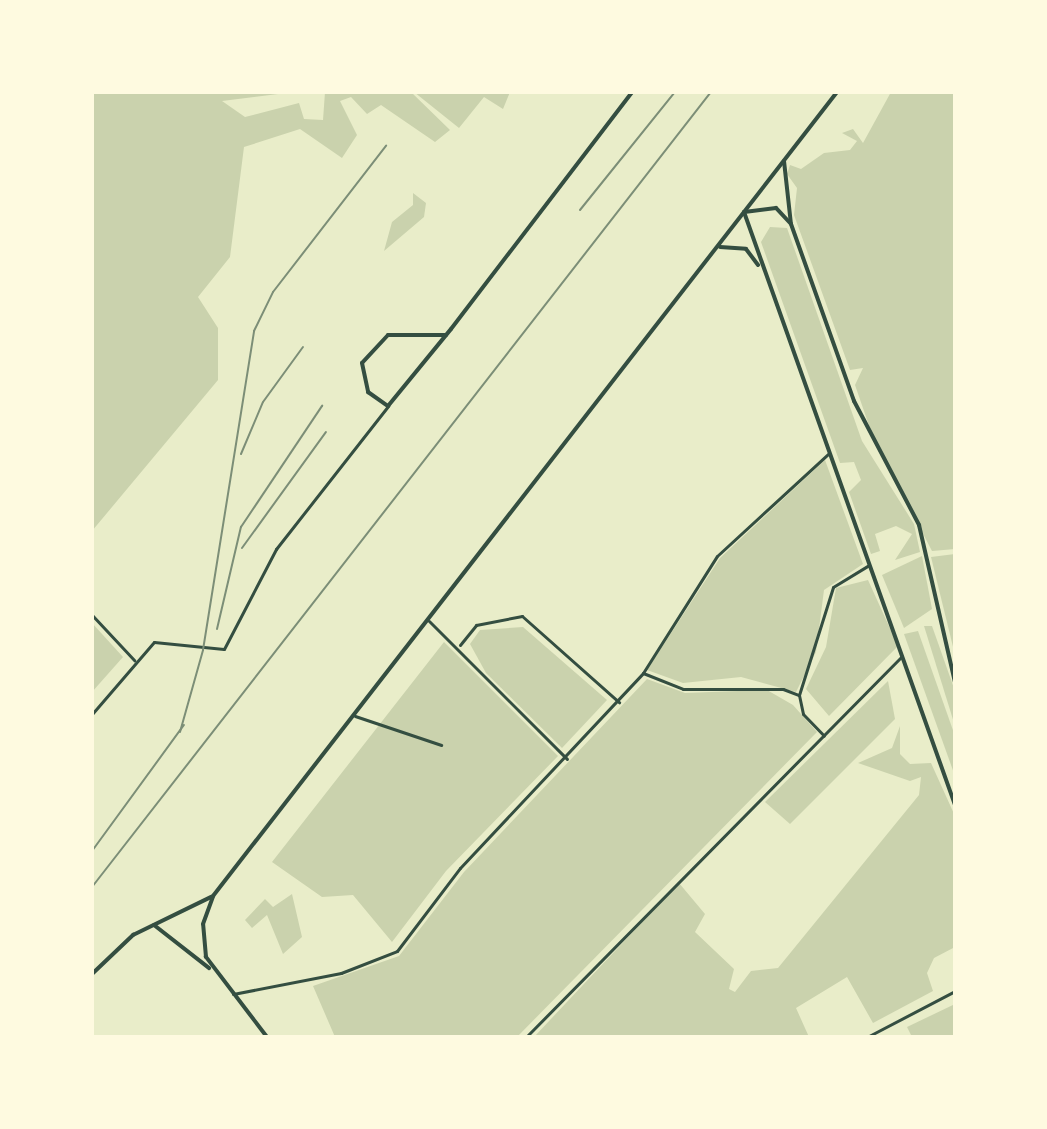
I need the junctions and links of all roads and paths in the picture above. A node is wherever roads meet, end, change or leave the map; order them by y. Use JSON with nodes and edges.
{"nodes":[{"id":1,"x":632,"y":92,"type":"edge"},
{"id":2,"x":837,"y":92,"type":"edge"},
{"id":3,"x":784,"y":161,"type":"junction"},
{"id":4,"x":744,"y":212,"type":"junction"},
{"id":5,"x":791,"y":224,"type":"junction"},
{"id":6,"x":718,"y":248,"type":"junction"},
{"id":7,"x":762,"y":269,"type":"junction"},
{"id":8,"x":446,"y":335,"type":"junction"},
{"id":9,"x":388,"y":406,"type":"junction"},
{"id":10,"x":828,"y":454,"type":"junction"},
{"id":11,"x":870,"y":565,"type":"junction"},
{"id":12,"x":92,"y":615,"type":"edge"},
{"id":13,"x":429,"y":621,"type":"junction"},
{"id":14,"x":460,"y":645,"type":"junction"},
{"id":15,"x":902,"y":656,"type":"junction"},
{"id":16,"x":134,"y":660,"type":"junction"},
{"id":17,"x":643,"y":673,"type":"junction"},
{"id":18,"x":955,"y":682,"type":"edge"},
{"id":19,"x":799,"y":695,"type":"junction"},
{"id":20,"x":619,"y":702,"type":"junction"},
{"id":21,"x":92,"y":714,"type":"edge"},
{"id":22,"x":355,"y":716,"type":"junction"},
{"id":23,"x":824,"y":736,"type":"junction"},
{"id":24,"x":441,"y":745,"type":"dead end"},
{"id":25,"x":567,"y":759,"type":"junction"},
{"id":26,"x":955,"y":805,"type":"edge"},
{"id":27,"x":213,"y":896,"type":"junction"},
{"id":28,"x":152,"y":924,"type":"junction"},
{"id":29,"x":211,"y":970,"type":"junction"},
{"id":30,"x":92,"y":974,"type":"edge"},
{"id":31,"x":955,"y":991,"type":"edge"},
{"id":32,"x":233,"y":994,"type":"junction"},
{"id":33,"x":267,"y":1037,"type":"edge"},
{"id":34,"x":526,"y":1037,"type":"edge"},
{"id":35,"x":867,"y":1037,"type":"edge"}],
"edges":[{"from":1,"to":8,"type":"street"},
{"from":2,"to":3,"type":"street"},
{"from":3,"to":4,"type":"street"},
{"from":3,"to":5,"type":"street"},
{"from":4,"to":5,"type":"street"},
{"from":4,"to":6,"type":"street"},
{"from":4,"to":7,"type":"street"},
{"from":5,"to":18,"type":"street"},
{"from":6,"to":7,"type":"street"},
{"from":6,"to":13,"type":"street"},
{"from":7,"to":10,"type":"street"},
{"from":8,"to":9,"type":"street"},
{"from":8,"to":9,"type":"street"},
{"from":9,"to":16,"type":"street"},
{"from":10,"to":11,"type":"street"},
{"from":10,"to":17,"type":"street"},
{"from":11,"to":15,"type":"street"},
{"from":11,"to":19,"type":"street"},
{"from":12,"to":16,"type":"street"},
{"from":13,"to":14,"type":"street"},
{"from":13,"to":22,"type":"street"},
{"from":14,"to":20,"type":"street"},
{"from":14,"to":25,"type":"street"},
{"from":15,"to":23,"type":"street"},
{"from":15,"to":26,"type":"street"},
{"from":16,"to":21,"type":"street"},
{"from":17,"to":19,"type":"street"},
{"from":17,"to":20,"type":"street"},
{"from":19,"to":23,"type":"street"},
{"from":20,"to":25,"type":"street"},
{"from":22,"to":24,"type":"street"},
{"from":22,"to":27,"type":"street"},
{"from":23,"to":34,"type":"street"},
{"from":25,"to":32,"type":"street"},
{"from":27,"to":28,"type":"street"},
{"from":27,"to":29,"type":"street"},
{"from":28,"to":29,"type":"street"},
{"from":28,"to":30,"type":"street"},
{"from":29,"to":32,"type":"street"},
{"from":31,"to":35,"type":"street"},
{"from":32,"to":33,"type":"street"}]}
